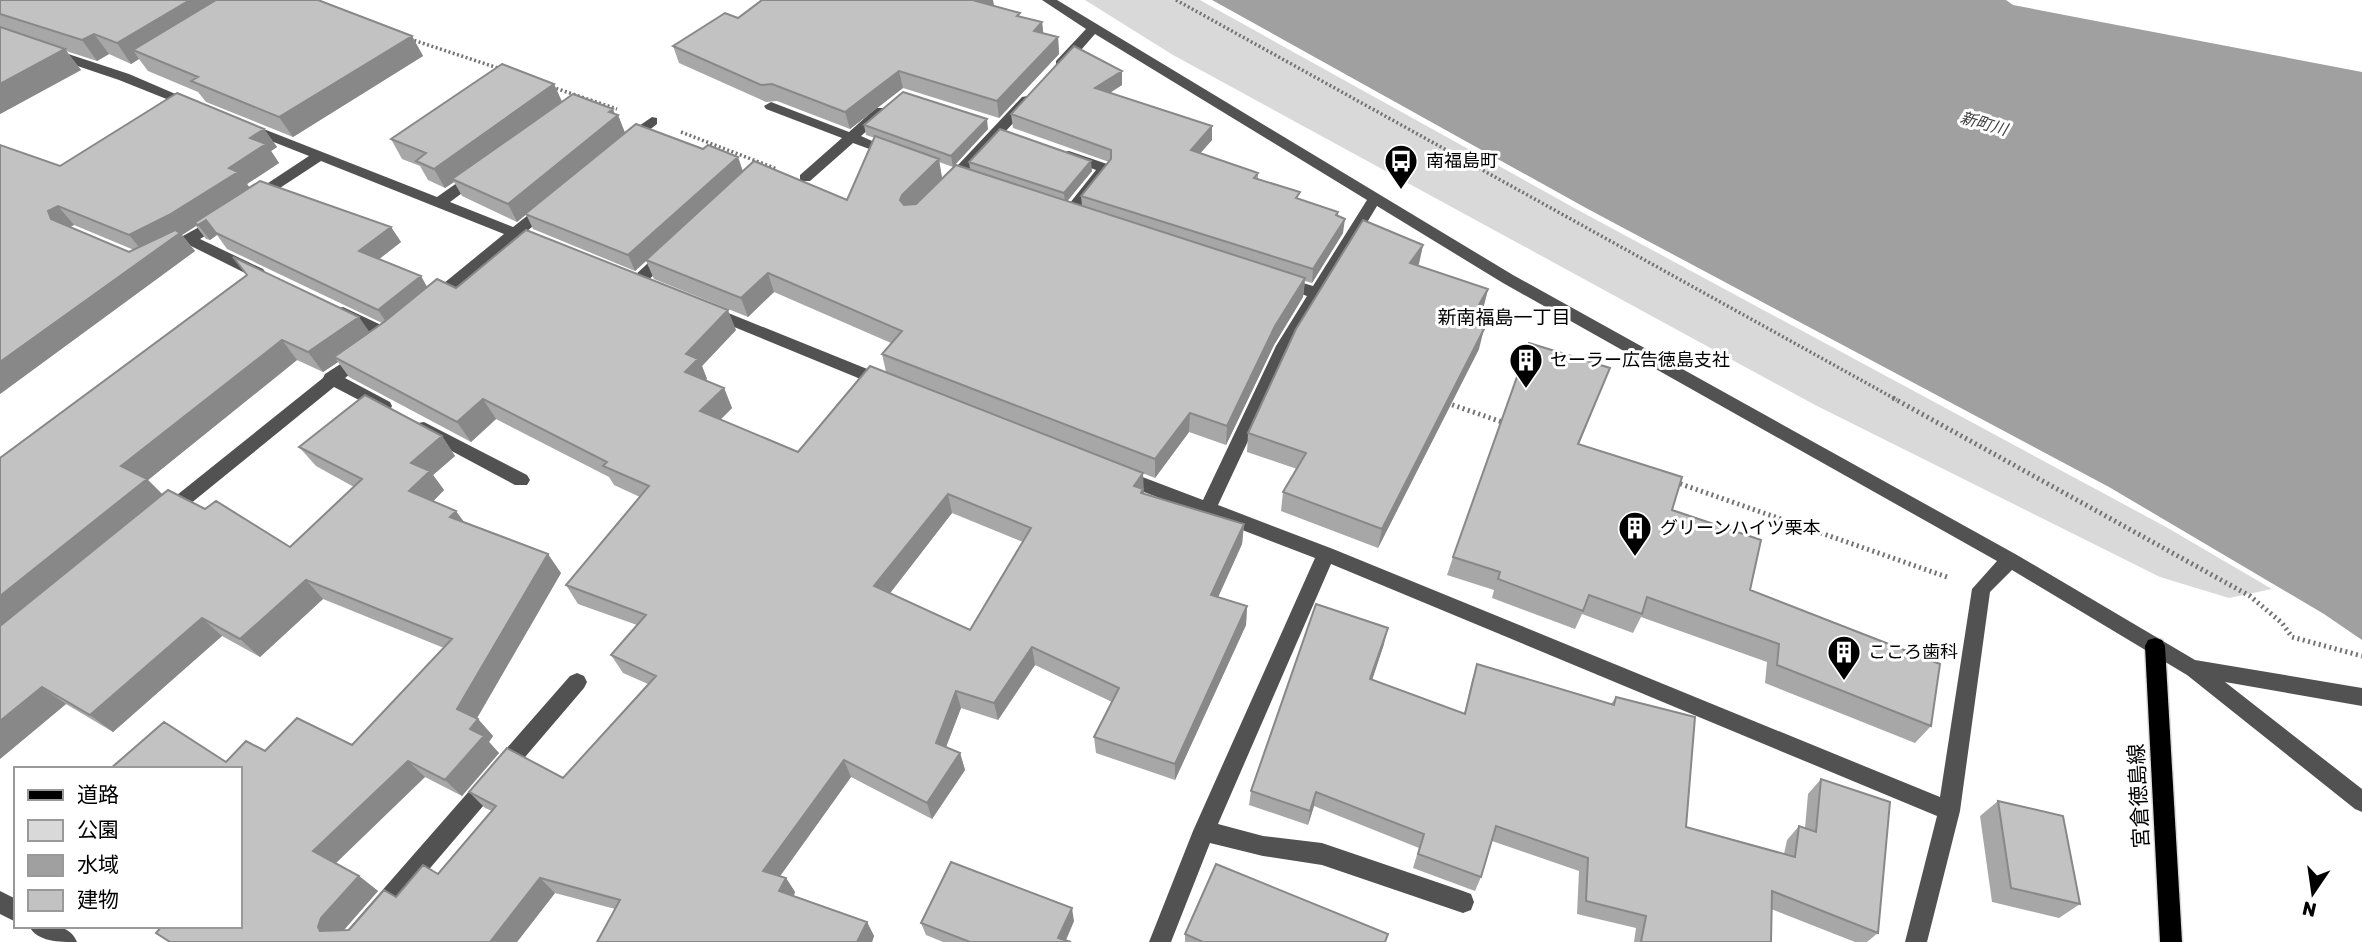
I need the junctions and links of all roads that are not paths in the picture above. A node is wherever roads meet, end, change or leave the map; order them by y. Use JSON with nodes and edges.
{"nodes":[{"id":1,"x":1048,"y":0,"type":"edge"},
{"id":2,"x":1094,"y":28,"type":"junction"},
{"id":3,"x":37,"y":47,"type":"edge"},
{"id":4,"x":892,"y":103,"type":"edge"},
{"id":5,"x":771,"y":106,"type":"edge"},
{"id":6,"x":210,"y":111,"type":"edge"},
{"id":7,"x":234,"y":121,"type":"edge"},
{"id":8,"x":652,"y":121,"type":"road end"},
{"id":9,"x":849,"y":138,"type":"junction"},
{"id":10,"x":620,"y":147,"type":"edge"},
{"id":11,"x":1055,"y":150,"type":"edge"},
{"id":12,"x":319,"y":156,"type":"junction"},
{"id":13,"x":909,"y":159,"type":"edge"},
{"id":14,"x":490,"y":166,"type":"edge"},
{"id":15,"x":805,"y":178,"type":"road end"},
{"id":16,"x":939,"y":192,"type":"edge"},
{"id":17,"x":556,"y":199,"type":"edge"},
{"id":18,"x":1374,"y":200,"type":"junction"},
{"id":19,"x":437,"y":204,"type":"junction"},
{"id":20,"x":1070,"y":213,"type":"edge"},
{"id":21,"x":514,"y":234,"type":"junction"},
{"id":22,"x":190,"y":240,"type":"junction"},
{"id":23,"x":677,"y":245,"type":"edge"},
{"id":24,"x":564,"y":253,"type":"edge"},
{"id":25,"x":157,"y":257,"type":"edge"},
{"id":26,"x":1264,"y":276,"type":"edge"},
{"id":27,"x":638,"y":281,"type":"edge"},
{"id":28,"x":278,"y":282,"type":"edge"},
{"id":29,"x":1316,"y":293,"type":"junction"},
{"id":30,"x":689,"y":302,"type":"edge"},
{"id":31,"x":328,"y":306,"type":"edge"},
{"id":32,"x":421,"y":310,"type":"edge"},
{"id":33,"x":331,"y":378,"type":"junction"},
{"id":34,"x":909,"y":391,"type":"edge"},
{"id":35,"x":1104,"y":468,"type":"edge"},
{"id":36,"x":522,"y":480,"type":"dead end"},
{"id":37,"x":1208,"y":510,"type":"junction"},
{"id":38,"x":150,"y":527,"type":"edge"},
{"id":39,"x":1326,"y":554,"type":"junction"},
{"id":40,"x":2010,"y":560,"type":"junction"},
{"id":41,"x":2155,"y":646,"type":"junction"},
{"id":42,"x":2191,"y":668,"type":"junction"},
{"id":43,"x":577,"y":682,"type":"dead end"},
{"id":44,"x":2362,"y":696,"type":"edge"},
{"id":45,"x":2362,"y":802,"type":"edge"},
{"id":46,"x":1949,"y":811,"type":"junction"},
{"id":47,"x":1204,"y":831,"type":"junction"},
{"id":48,"x":1462,"y":902,"type":"dead end"},
{"id":49,"x":43,"y":928,"type":"edge"},
{"id":50,"x":66,"y":942,"type":"edge"},
{"id":51,"x":352,"y":942,"type":"edge"},
{"id":52,"x":1160,"y":942,"type":"edge"},
{"id":53,"x":1916,"y":942,"type":"edge"},
{"id":54,"x":2171,"y":942,"type":"edge"}],
"edges":[{"from":1,"to":2,"type":"street"},
{"from":2,"to":16,"type":"street"},
{"from":2,"to":18,"type":"street"},
{"from":3,"to":6,"type":"street"},
{"from":4,"to":9,"type":"street"},
{"from":5,"to":9,"type":"street"},
{"from":7,"to":12,"type":"street"},
{"from":8,"to":10,"type":"street"},
{"from":9,"to":13,"type":"street"},
{"from":9,"to":15,"type":"street"},
{"from":11,"to":20,"type":"street"},
{"from":12,"to":19,"type":"street"},
{"from":12,"to":22,"type":"street"},
{"from":14,"to":19,"type":"street"},
{"from":17,"to":21,"type":"street"},
{"from":18,"to":29,"type":"street"},
{"from":18,"to":40,"type":"street"},
{"from":19,"to":21,"type":"street"},
{"from":21,"to":24,"type":"street"},
{"from":21,"to":32,"type":"street"},
{"from":22,"to":25,"type":"street"},
{"from":22,"to":28,"type":"street"},
{"from":23,"to":27,"type":"street"},
{"from":26,"to":29,"type":"street"},
{"from":29,"to":37,"type":"street"},
{"from":30,"to":34,"type":"street"},
{"from":31,"to":33,"type":"street"},
{"from":33,"to":36,"type":"street"},
{"from":33,"to":38,"type":"street"},
{"from":35,"to":37,"type":"street"},
{"from":37,"to":39,"type":"street"},
{"from":39,"to":46,"type":"street"},
{"from":39,"to":47,"type":"street"},
{"from":40,"to":41,"type":"street"},
{"from":40,"to":46,"type":"street"},
{"from":41,"to":42,"type":"street"},
{"from":41,"to":54,"type":"main road","name":"宮倉徳島線"},
{"from":42,"to":44,"type":"street"},
{"from":42,"to":45,"type":"street"},
{"from":43,"to":51,"type":"street"},
{"from":46,"to":53,"type":"street"},
{"from":47,"to":48,"type":"street"},
{"from":47,"to":52,"type":"street"},
{"from":49,"to":50,"type":"street"}]}
